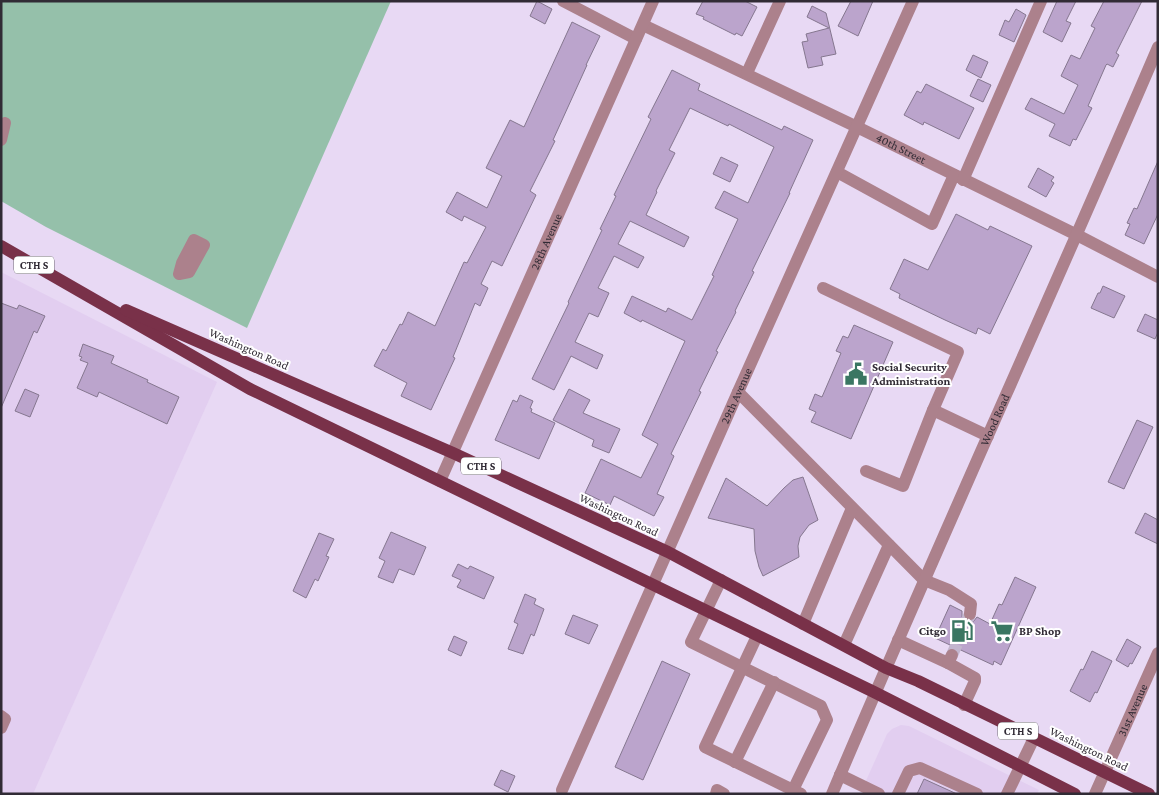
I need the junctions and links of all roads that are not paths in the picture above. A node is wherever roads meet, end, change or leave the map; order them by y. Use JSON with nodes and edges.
{"nodes":[{"id":1,"x":563,"y":1,"type":"edge"},
{"id":2,"x":653,"y":1,"type":"edge"},
{"id":3,"x":780,"y":1,"type":"edge"},
{"id":4,"x":913,"y":1,"type":"edge"},
{"id":5,"x":1041,"y":1,"type":"edge"},
{"id":6,"x":643,"y":25,"type":"junction"},
{"id":7,"x":636,"y":39,"type":"junction"},
{"id":8,"x":1158,"y":47,"type":"edge"},
{"id":9,"x":747,"y":73,"type":"junction"},
{"id":10,"x":5,"y":123,"type":"dead end"},
{"id":11,"x":857,"y":127,"type":"junction"},
{"id":12,"x":1,"y":140,"type":"edge"},
{"id":13,"x":837,"y":172,"type":"junction"},
{"id":14,"x":958,"y":177,"type":"junction"},
{"id":15,"x":1077,"y":235,"type":"junction"},
{"id":16,"x":1,"y":246,"type":"edge"},
{"id":17,"x":1158,"y":277,"type":"edge"},
{"id":18,"x":66,"y":284,"type":"junction"},
{"id":19,"x":823,"y":288,"type":"dead end"},
{"id":20,"x":738,"y":392,"type":"junction"},
{"id":21,"x":934,"y":410,"type":"junction"},
{"id":22,"x":988,"y":436,"type":"junction"},
{"id":23,"x":453,"y":453,"type":"junction"},
{"id":24,"x":866,"y":471,"type":"dead end"},
{"id":25,"x":440,"y":481,"type":"junction"},
{"id":26,"x":852,"y":508,"type":"junction"},
{"id":27,"x":889,"y":544,"type":"junction"},
{"id":28,"x":668,"y":552,"type":"junction"},
{"id":29,"x":721,"y":580,"type":"junction"},
{"id":30,"x":924,"y":580,"type":"junction"},
{"id":31,"x":653,"y":586,"type":"junction"},
{"id":32,"x":706,"y":612,"type":"junction"},
{"id":33,"x":970,"y":614,"type":"dead end"},
{"id":34,"x":802,"y":624,"type":"junction"},
{"id":35,"x":757,"y":636,"type":"junction"},
{"id":36,"x":898,"y":640,"type":"junction"},
{"id":37,"x":844,"y":645,"type":"junction"},
{"id":38,"x":1158,"y":653,"type":"edge"},
{"id":39,"x":742,"y":667,"type":"junction"},
{"id":40,"x":886,"y":668,"type":"junction"},
{"id":41,"x":1154,"y":673,"type":"edge"},
{"id":42,"x":774,"y":682,"type":"junction"},
{"id":43,"x":874,"y":692,"type":"junction"},
{"id":44,"x":964,"y":705,"type":"junction"},
{"id":45,"x":1,"y":716,"type":"edge"},
{"id":46,"x":1,"y":728,"type":"edge"},
{"id":47,"x":1034,"y":738,"type":"junction"},
{"id":48,"x":735,"y":762,"type":"junction"},
{"id":49,"x":1021,"y":766,"type":"junction"},
{"id":50,"x":1105,"y":772,"type":"junction"},
{"id":51,"x":840,"y":775,"type":"junction"},
{"id":52,"x":562,"y":790,"type":"dead end"},
{"id":53,"x":797,"y":792,"type":"edge"},
{"id":54,"x":716,"y":794,"type":"edge"},
{"id":55,"x":724,"y":794,"type":"edge"},
{"id":56,"x":832,"y":794,"type":"edge"},
{"id":57,"x":879,"y":794,"type":"edge"},
{"id":58,"x":898,"y":794,"type":"edge"},
{"id":59,"x":977,"y":794,"type":"edge"},
{"id":60,"x":1007,"y":794,"type":"edge"},
{"id":61,"x":1076,"y":794,"type":"edge"},
{"id":62,"x":1095,"y":794,"type":"edge"},
{"id":63,"x":1149,"y":794,"type":"edge"}],
"edges":[{"from":1,"to":7,"type":"street"},
{"from":2,"to":6,"type":"street","name":"28th Avenue"},
{"from":3,"to":9,"type":"street"},
{"from":4,"to":11,"type":"street","name":"29th Avenue"},
{"from":5,"to":14,"type":"street"},
{"from":6,"to":7,"type":"street","name":"28th Avenue"},
{"from":6,"to":9,"type":"street","name":"40th Street"},
{"from":7,"to":23,"type":"street","name":"28th Avenue"},
{"from":8,"to":15,"type":"street","name":"Wood Road"},
{"from":9,"to":11,"type":"street","name":"40th Street"},
{"from":10,"to":12,"type":"street"},
{"from":11,"to":13,"type":"street","name":"29th Avenue"},
{"from":11,"to":14,"type":"street","name":"40th Street"},
{"from":13,"to":14,"type":"street"},
{"from":13,"to":20,"type":"street","name":"29th Avenue"},
{"from":14,"to":15,"type":"street","name":"40th Street"},
{"from":15,"to":17,"type":"street","name":"40th Street"},
{"from":15,"to":22,"type":"street","name":"Wood Road"},
{"from":16,"to":18,"type":"main road","name":"Washington Road","number":"CTH S"},
{"from":18,"to":23,"type":"main road","name":"Washington Road","number":"CTH S"},
{"from":18,"to":25,"type":"main road","name":"Washington Road","number":"CTH S"},
{"from":19,"to":21,"type":"street"},
{"from":20,"to":26,"type":"street"},
{"from":20,"to":28,"type":"street","name":"29th Avenue"},
{"from":21,"to":22,"type":"street"},
{"from":21,"to":24,"type":"street"},
{"from":22,"to":30,"type":"street","name":"Wood Road"},
{"from":23,"to":25,"type":"street","name":"28th Avenue"},
{"from":23,"to":28,"type":"main road","name":"Washington Road","number":"CTH S"},
{"from":25,"to":31,"type":"main road","name":"Washington Road","number":"CTH S"},
{"from":26,"to":27,"type":"street"},
{"from":26,"to":34,"type":"street"},
{"from":27,"to":30,"type":"street"},
{"from":27,"to":37,"type":"street"},
{"from":28,"to":29,"type":"main road","name":"Washington Road","number":"CTH S"},
{"from":28,"to":31,"type":"street","name":"29th Avenue"},
{"from":29,"to":32,"type":"street"},
{"from":29,"to":34,"type":"main road","name":"Washington Road","number":"CTH S"},
{"from":30,"to":33,"type":"street"},
{"from":30,"to":36,"type":"street","name":"Wood Road"},
{"from":31,"to":32,"type":"main road","name":"Washington Road","number":"CTH S"},
{"from":31,"to":52,"type":"street","name":"29th Avenue"},
{"from":32,"to":35,"type":"main road","name":"Washington Road","number":"CTH S"},
{"from":32,"to":39,"type":"street"},
{"from":34,"to":37,"type":"main road","name":"Washington Road","number":"CTH S"},
{"from":35,"to":39,"type":"street"},
{"from":35,"to":43,"type":"main road","name":"Washington Road","number":"CTH S"},
{"from":36,"to":40,"type":"street","name":"Wood Road"},
{"from":36,"to":44,"type":"street"},
{"from":37,"to":40,"type":"main road","name":"Washington Road","number":"CTH S"},
{"from":38,"to":41,"type":"street","name":"31st Avenue"},
{"from":39,"to":42,"type":"street"},
{"from":39,"to":48,"type":"street"},
{"from":40,"to":43,"type":"street","name":"Wood Road"},
{"from":40,"to":44,"type":"main road","name":"Washington Road","number":"CTH S"},
{"from":41,"to":50,"type":"street","name":"31st Avenue"},
{"from":42,"to":48,"type":"street"},
{"from":42,"to":53,"type":"street"},
{"from":43,"to":49,"type":"main road","name":"Washington Road","number":"CTH S"},
{"from":43,"to":51,"type":"street","name":"Wood Road"},
{"from":44,"to":47,"type":"main road","name":"Washington Road","number":"CTH S"},
{"from":45,"to":46,"type":"street"},
{"from":47,"to":49,"type":"street"},
{"from":47,"to":50,"type":"main road","name":"Washington Road","number":"CTH S"},
{"from":48,"to":53,"type":"street"},
{"from":49,"to":60,"type":"street"},
{"from":49,"to":61,"type":"main road","name":"Washington Road","number":"CTH S"},
{"from":50,"to":62,"type":"street","name":"31st Avenue"},
{"from":50,"to":63,"type":"main road","name":"Washington Road","number":"CTH S"},
{"from":51,"to":56,"type":"street","name":"Wood Road"},
{"from":51,"to":57,"type":"street"},
{"from":54,"to":55,"type":"street"},
{"from":58,"to":59,"type":"street"}]}
